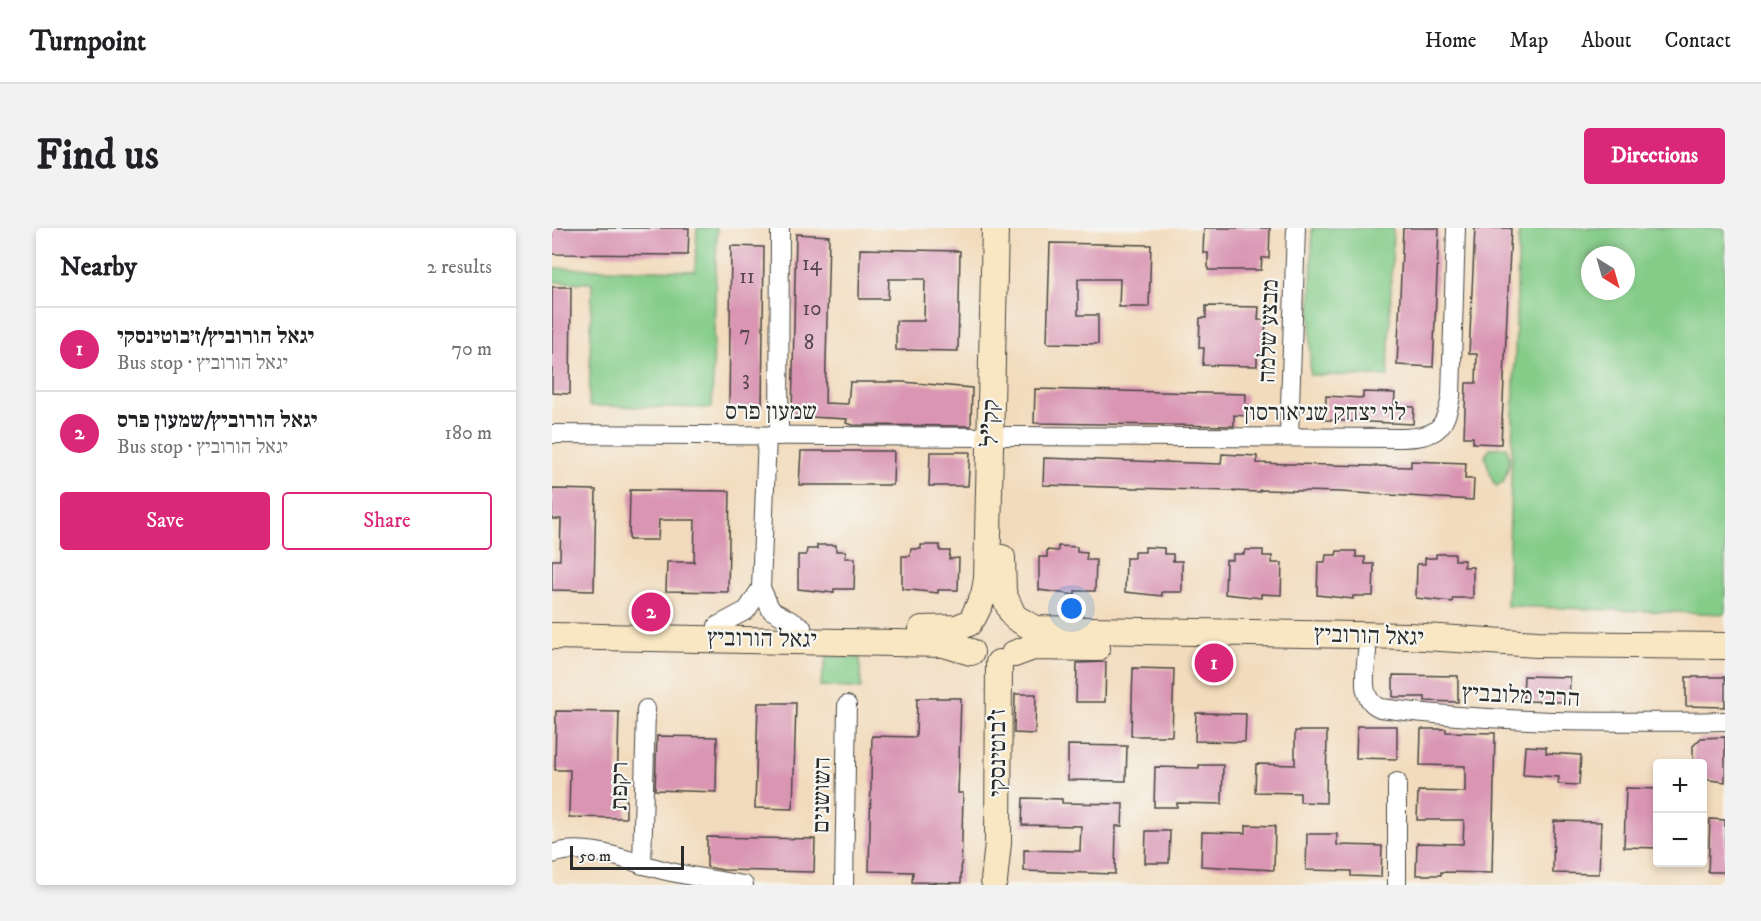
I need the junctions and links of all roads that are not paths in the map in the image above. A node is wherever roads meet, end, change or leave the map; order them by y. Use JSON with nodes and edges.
{"nodes":[{"id":1,"x":780,"y":228,"type":"edge"},
{"id":2,"x":995,"y":228,"type":"edge"},
{"id":3,"x":1009,"y":228,"type":"edge"},
{"id":4,"x":1296,"y":228,"type":"edge"},
{"id":5,"x":1456,"y":228,"type":"edge"},
{"id":6,"x":552,"y":434,"type":"edge"},
{"id":7,"x":773,"y":436,"type":"junction"},
{"id":8,"x":997,"y":436,"type":"junction"},
{"id":9,"x":1289,"y":436,"type":"junction"},
{"id":10,"x":760,"y":588,"type":"junction"},
{"id":11,"x":1015,"y":616,"type":"junction"},
{"id":12,"x":971,"y":619,"type":"junction"},
{"id":13,"x":552,"y":624,"type":"edge"},
{"id":14,"x":717,"y":626,"type":"junction"},
{"id":15,"x":802,"y":627,"type":"junction"},
{"id":16,"x":552,"y":636,"type":"edge"},
{"id":17,"x":1725,"y":646,"type":"edge"},
{"id":18,"x":1367,"y":651,"type":"junction"},
{"id":19,"x":971,"y":652,"type":"junction"},
{"id":20,"x":1725,"y":655,"type":"edge"},
{"id":21,"x":1006,"y":658,"type":"junction"},
{"id":22,"x":847,"y":705,"type":"dead end"},
{"id":23,"x":646,"y":709,"type":"dead end"},
{"id":24,"x":1725,"y":722,"type":"edge"},
{"id":25,"x":1397,"y":782,"type":"dead end"},
{"id":26,"x":552,"y":854,"type":"edge"},
{"id":27,"x":642,"y":865,"type":"junction"},
{"id":28,"x":1001,"y":883,"type":"edge"},
{"id":29,"x":744,"y":885,"type":"edge"},
{"id":30,"x":844,"y":885,"type":"edge"},
{"id":31,"x":1397,"y":885,"type":"edge"}],
"edges":[{"from":1,"to":7,"type":"street"},
{"from":2,"to":8,"type":"main road","name":"קק\"ל"},
{"from":3,"to":8,"type":"main road","name":"קק\"ל"},
{"from":4,"to":9,"type":"street","name":"מבצע שלמה"},
{"from":5,"to":9,"type":"street","name":"לוי יצחק שניאורסון"},
{"from":6,"to":7,"type":"street","name":"שמעון פרס"},
{"from":7,"to":8,"type":"street","name":"שמעון פרס"},
{"from":7,"to":10,"type":"street"},
{"from":8,"to":9,"type":"street","name":"לוי יצחק שניאורסון"},
{"from":8,"to":11,"type":"main road","name":"קק\"ל"},
{"from":8,"to":12,"type":"main road","name":"קק\"ל"},
{"from":10,"to":14,"type":"street"},
{"from":10,"to":15,"type":"street"},
{"from":11,"to":12,"type":"main road"},
{"from":11,"to":17,"type":"main road","name":"יגאל הורוביץ"},
{"from":11,"to":21,"type":"main road"},
{"from":12,"to":15,"type":"main road","name":"יגאל הורוביץ"},
{"from":12,"to":19,"type":"main road"},
{"from":13,"to":14,"type":"main road","name":"יגאל הורוביץ"},
{"from":14,"to":15,"type":"main road","name":"יגאל הורוביץ"},
{"from":16,"to":19,"type":"main road","name":"יגאל הורוביץ"},
{"from":18,"to":20,"type":"main road","name":"יגאל הורוביץ"},
{"from":18,"to":21,"type":"main road","name":"יגאל הורוביץ"},
{"from":18,"to":24,"type":"street","name":"הרבי מלובביץ"},
{"from":19,"to":21,"type":"main road"},
{"from":21,"to":28,"type":"main road","name":"ז'בוטינסקי"},
{"from":22,"to":30,"type":"street","name":"השושנים"},
{"from":23,"to":27,"type":"street","name":"רקפת"},
{"from":25,"to":31,"type":"street"},
{"from":26,"to":27,"type":"street"},
{"from":27,"to":29,"type":"street"}]}
